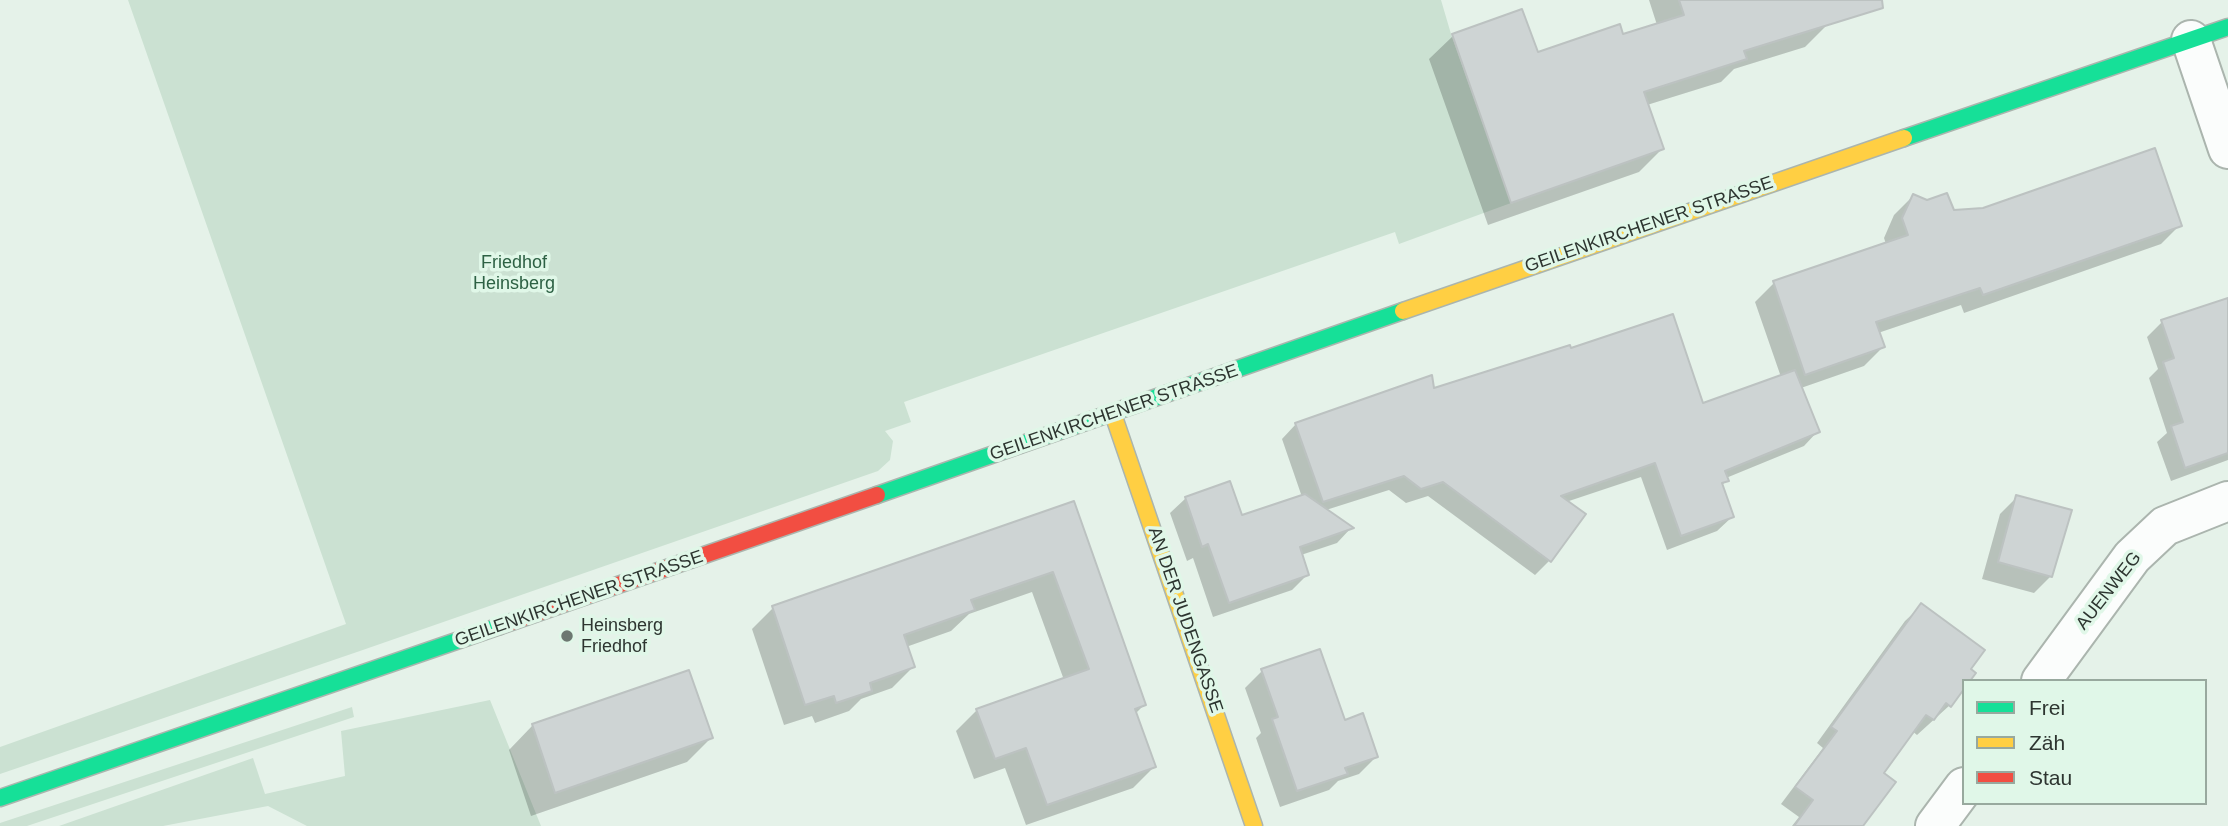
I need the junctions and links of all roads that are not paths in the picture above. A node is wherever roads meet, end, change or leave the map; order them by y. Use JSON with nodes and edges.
{"nodes":[{"id":1,"x":2228,"y":27,"type":"edge"},
{"id":2,"x":2191,"y":40,"type":"junction"},
{"id":3,"x":2228,"y":149,"type":"edge"},
{"id":4,"x":1114,"y":414,"type":"junction"},
{"id":5,"x":2228,"y":501,"type":"edge"},
{"id":6,"x":2042,"y":679,"type":"edge"},
{"id":7,"x":1962,"y":790,"type":"edge"},
{"id":8,"x":0,"y":797,"type":"edge"},
{"id":9,"x":1254,"y":826,"type":"edge"},
{"id":10,"x":1935,"y":826,"type":"edge"}],
"edges":[{"from":1,"to":2,"type":"street","name":"GEILENKIRCHENER STRASSE"},
{"from":2,"to":3,"type":"street"},
{"from":2,"to":4,"type":"street","name":"GEILENKIRCHENER STRASSE"},
{"from":4,"to":8,"type":"street","name":"GEILENKIRCHENER STRASSE"},
{"from":4,"to":9,"type":"street","name":"AN DER JUDENGASSE"},
{"from":5,"to":6,"type":"street","name":"AUENWEG"},
{"from":7,"to":10,"type":"street"}]}
